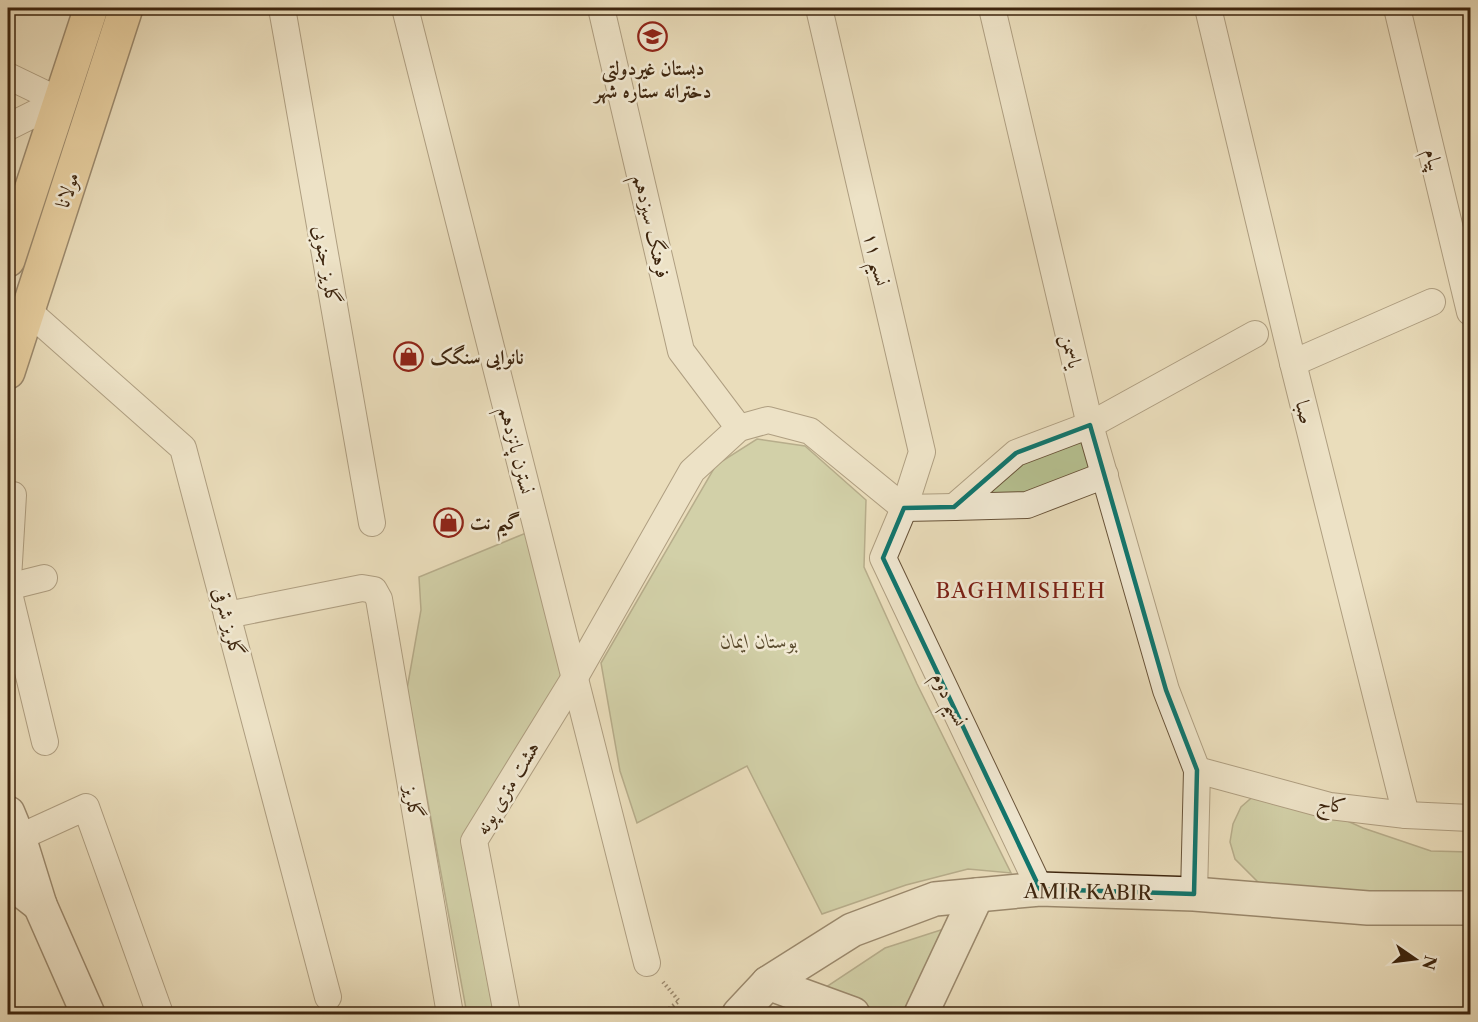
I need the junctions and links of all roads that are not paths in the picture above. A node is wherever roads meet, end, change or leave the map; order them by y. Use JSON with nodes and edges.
{"nodes":[{"id":1,"x":91,"y":8,"type":"edge"},
{"id":2,"x":126,"y":8,"type":"edge"},
{"id":3,"x":282,"y":8,"type":"edge"},
{"id":4,"x":405,"y":8,"type":"edge"},
{"id":5,"x":601,"y":8,"type":"edge"},
{"id":6,"x":819,"y":8,"type":"edge"},
{"id":7,"x":992,"y":8,"type":"edge"},
{"id":8,"x":1208,"y":8,"type":"edge"},
{"id":9,"x":1396,"y":8,"type":"edge"},
{"id":10,"x":8,"y":76,"type":"edge"},
{"id":11,"x":60,"y":102,"type":"junction"},
{"id":12,"x":8,"y":127,"type":"edge"},
{"id":13,"x":8,"y":260,"type":"edge"},
{"id":14,"x":1432,"y":302,"type":"dead end"},
{"id":15,"x":27,"y":310,"type":"junction"},
{"id":16,"x":1470,"y":312,"type":"edge"},
{"id":17,"x":1255,"y":334,"type":"dead end"},
{"id":18,"x":1293,"y":363,"type":"junction"},
{"id":19,"x":8,"y":372,"type":"edge"},
{"id":20,"x":1090,"y":425,"type":"junction"},
{"id":21,"x":739,"y":428,"type":"junction"},
{"id":22,"x":1105,"y":475,"type":"junction"},
{"id":23,"x":14,"y":495,"type":"dead end"},
{"id":24,"x":954,"y":507,"type":"junction"},
{"id":25,"x":904,"y":508,"type":"junction"},
{"id":26,"x":372,"y":524,"type":"dead end"},
{"id":27,"x":44,"y":578,"type":"dead end"},
{"id":28,"x":8,"y":579,"type":"edge"},
{"id":29,"x":8,"y":588,"type":"edge"},
{"id":30,"x":227,"y":615,"type":"junction"},
{"id":31,"x":575,"y":678,"type":"junction"},
{"id":32,"x":45,"y":742,"type":"dead end"},
{"id":33,"x":1197,"y":770,"type":"junction"},
{"id":34,"x":1406,"y":815,"type":"junction"},
{"id":35,"x":1470,"y":818,"type":"edge"},
{"id":36,"x":13,"y":825,"type":"edge"},
{"id":37,"x":8,"y":880,"type":"edge"},
{"id":38,"x":1040,"y":889,"type":"junction"},
{"id":39,"x":1194,"y":894,"type":"junction"},
{"id":40,"x":977,"y":895,"type":"junction"},
{"id":41,"x":40,"y":905,"type":"junction"},
{"id":42,"x":1470,"y":908,"type":"edge"},
{"id":43,"x":647,"y":963,"type":"road end"},
{"id":44,"x":768,"y":983,"type":"junction"},
{"id":45,"x":328,"y":997,"type":"dead end"},
{"id":46,"x":88,"y":1014,"type":"edge"},
{"id":47,"x":160,"y":1014,"type":"edge"},
{"id":48,"x":450,"y":1014,"type":"edge"},
{"id":49,"x":507,"y":1014,"type":"edge"},
{"id":50,"x":739,"y":1014,"type":"edge"},
{"id":51,"x":853,"y":1014,"type":"edge"},
{"id":52,"x":921,"y":1014,"type":"edge"}],
"edges":[{"from":1,"to":11,"type":"main road","name":"مولانا"},
{"from":2,"to":15,"type":"main road","name":"مولانا"},
{"from":3,"to":26,"type":"street","name":"گلریز جنوبی"},
{"from":4,"to":31,"type":"street","name":"نسترن پانزدهم"},
{"from":5,"to":21,"type":"street","name":"فرهنگ سیزدهم"},
{"from":6,"to":25,"type":"street","name":"نسیم ۱۱"},
{"from":7,"to":20,"type":"street","name":"یاسمن"},
{"from":8,"to":18,"type":"street","name":"صبا"},
{"from":9,"to":16,"type":"street","name":"پیام"},
{"from":10,"to":11,"type":"street"},
{"from":11,"to":12,"type":"street"},
{"from":11,"to":13,"type":"main road","name":"مولانا"},
{"from":14,"to":18,"type":"street"},
{"from":15,"to":19,"type":"main road","name":"مولانا"},
{"from":15,"to":30,"type":"street","name":"گلریز شرقی"},
{"from":17,"to":20,"type":"street"},
{"from":18,"to":34,"type":"street","name":"صبا"},
{"from":20,"to":22,"type":"street","name":"یاسمن"},
{"from":20,"to":24,"type":"street"},
{"from":21,"to":25,"type":"street"},
{"from":21,"to":31,"type":"street","name":"هشت متری پونه"},
{"from":22,"to":24,"type":"street"},
{"from":22,"to":33,"type":"street","name":"یاسمن"},
{"from":23,"to":28,"type":"street"},
{"from":24,"to":25,"type":"street"},
{"from":25,"to":38,"type":"street","name":"نسیم دوم"},
{"from":27,"to":29,"type":"street"},
{"from":29,"to":32,"type":"street"},
{"from":30,"to":45,"type":"street","name":"گلریز شرقی"},
{"from":30,"to":48,"type":"street","name":"گلریز"},
{"from":31,"to":43,"type":"street","name":"نسترن پانزدهم"},
{"from":31,"to":49,"type":"street","name":"هشت متری پونه"},
{"from":33,"to":34,"type":"street","name":"کاج"},
{"from":33,"to":39,"type":"street"},
{"from":34,"to":35,"type":"street","name":"کاج"},
{"from":36,"to":41,"type":"main road"},
{"from":36,"to":47,"type":"street"},
{"from":37,"to":41,"type":"main road"},
{"from":38,"to":39,"type":"main road","name":"AMIR KABIR"},
{"from":38,"to":40,"type":"main road","name":"AMIR KABIR"},
{"from":39,"to":42,"type":"main road","name":"AMIR KABIR"},
{"from":40,"to":44,"type":"main road","name":"AMIR KABIR"},
{"from":40,"to":52,"type":"main road"},
{"from":41,"to":46,"type":"main road"},
{"from":44,"to":50,"type":"main road","name":"AMIR KABIR"},
{"from":44,"to":51,"type":"main road"}]}
